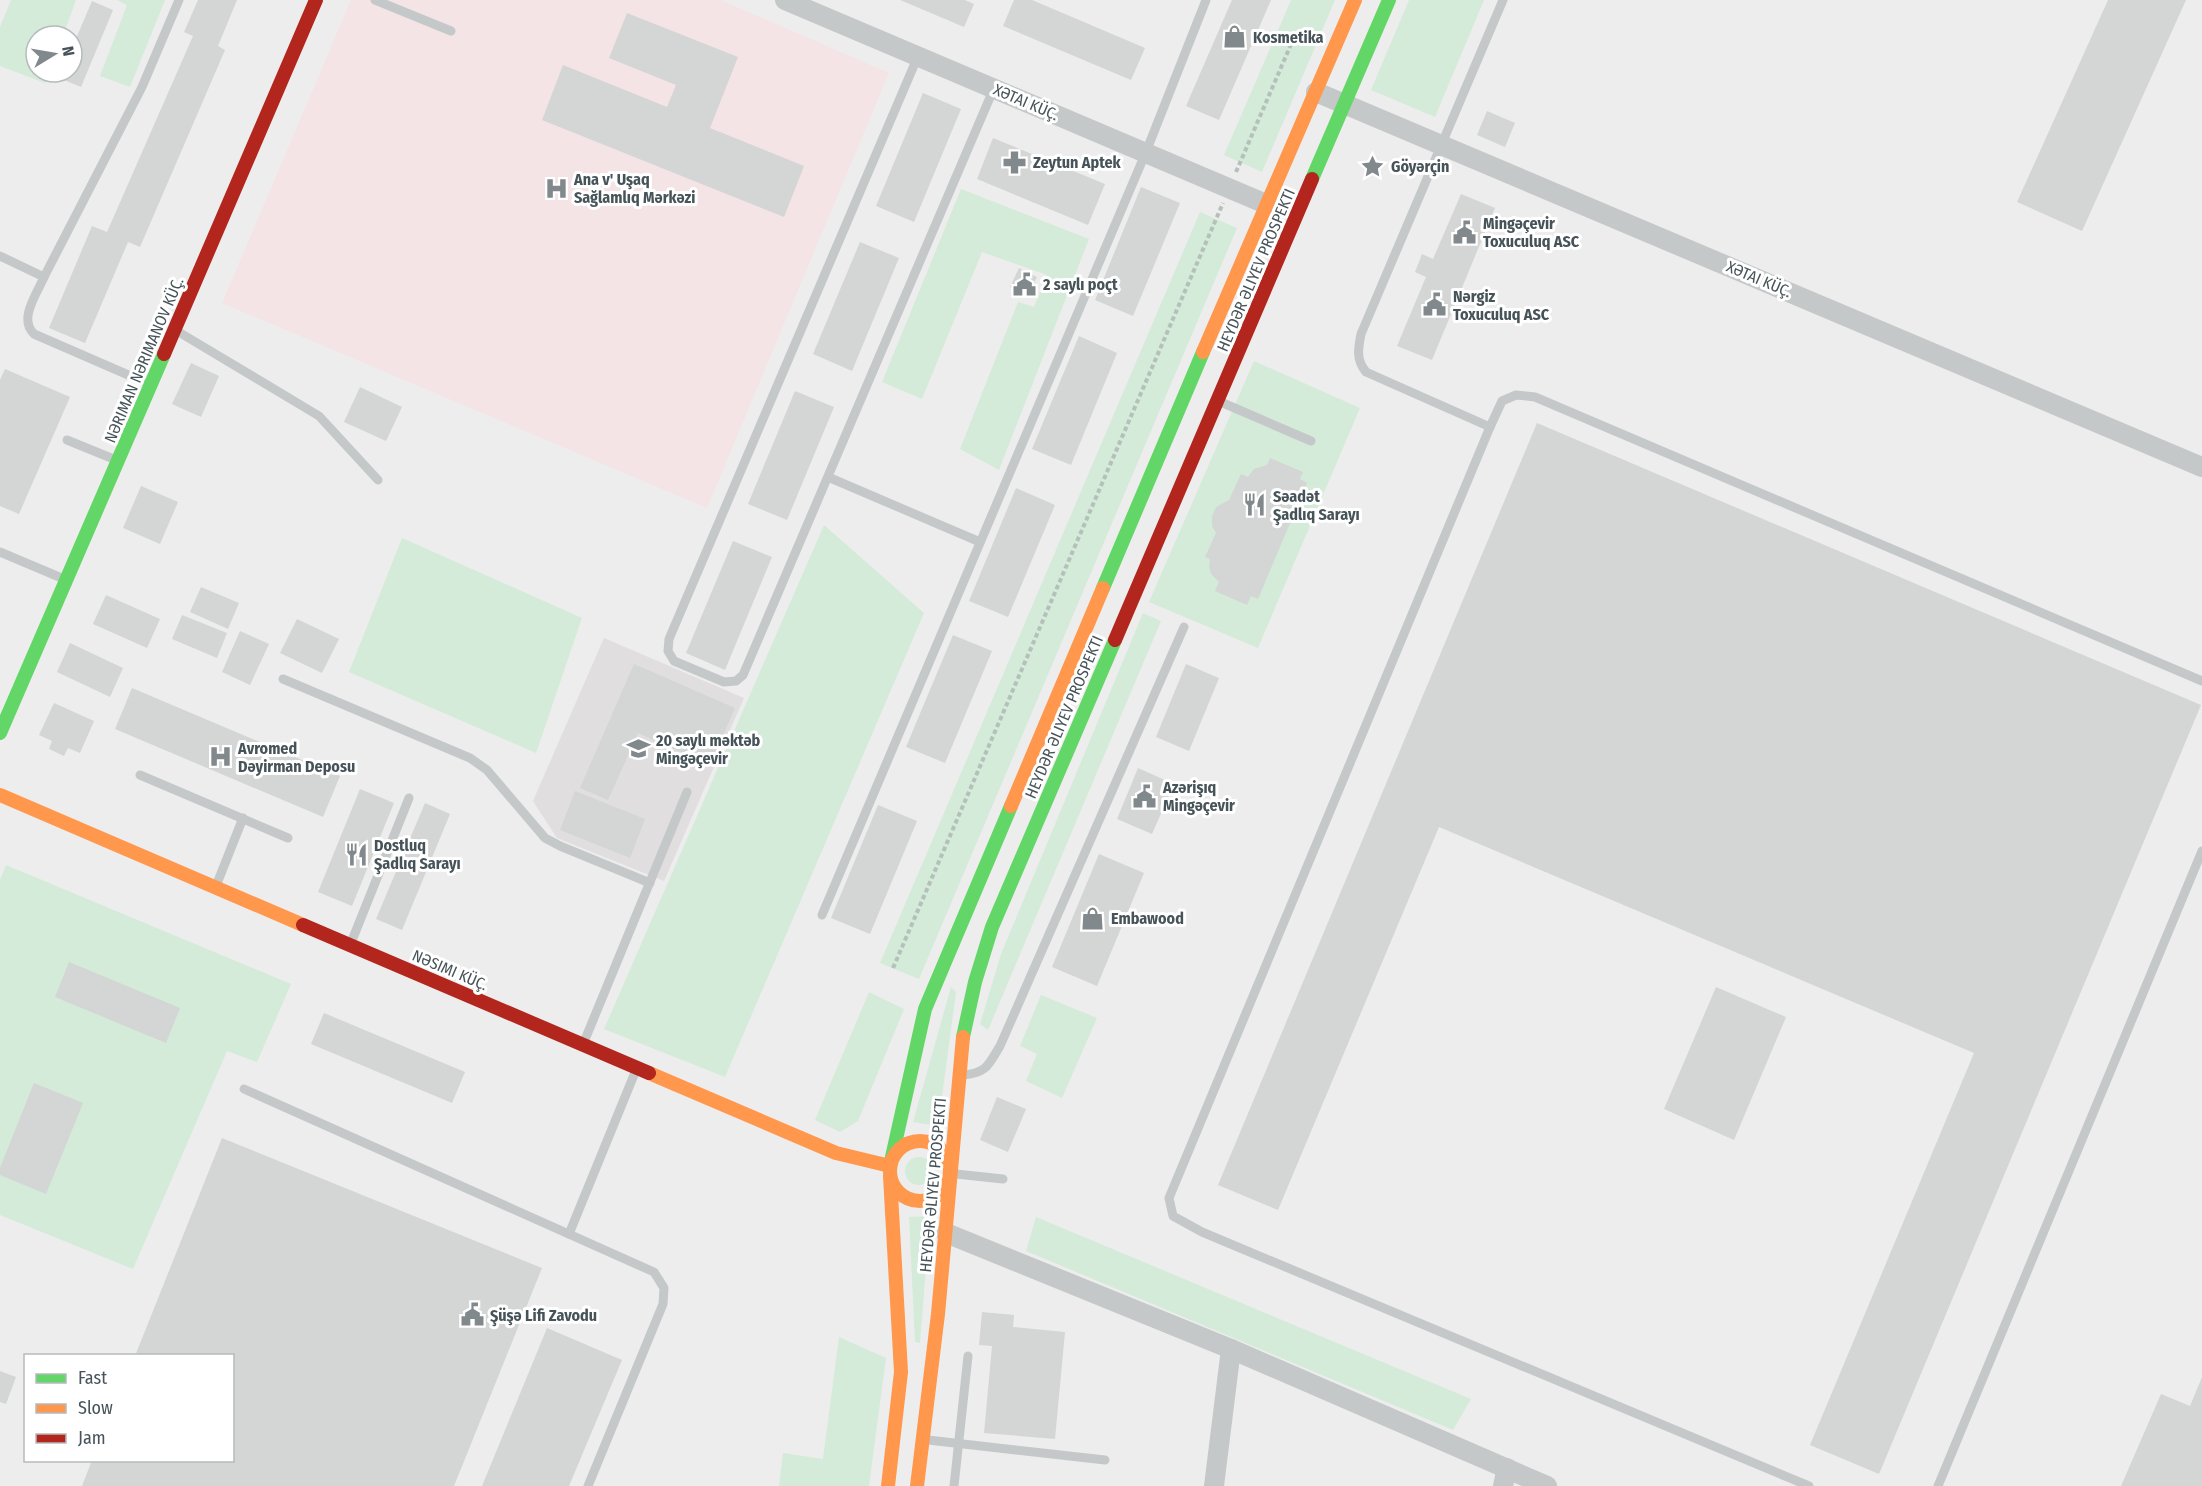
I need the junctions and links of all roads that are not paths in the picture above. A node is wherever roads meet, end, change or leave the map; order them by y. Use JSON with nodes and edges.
{"nodes":[{"id":1,"x":179,"y":0,"type":"edge"},
{"id":2,"x":316,"y":0,"type":"edge"},
{"id":3,"x":375,"y":0,"type":"edge"},
{"id":4,"x":785,"y":0,"type":"edge"},
{"id":5,"x":1206,"y":0,"type":"edge"},
{"id":6,"x":1355,"y":0,"type":"edge"},
{"id":7,"x":1389,"y":0,"type":"edge"},
{"id":8,"x":1503,"y":0,"type":"edge"},
{"id":9,"x":451,"y":31,"type":"dead end"},
{"id":10,"x":918,"y":56,"type":"junction"},
{"id":11,"x":994,"y":88,"type":"junction"},
{"id":12,"x":1316,"y":92,"type":"junction"},
{"id":13,"x":1344,"y":105,"type":"junction"},
{"id":14,"x":1441,"y":145,"type":"junction"},
{"id":15,"x":1146,"y":152,"type":"junction"},
{"id":16,"x":1266,"y":204,"type":"junction"},
{"id":17,"x":0,"y":256,"type":"edge"},
{"id":18,"x":44,"y":277,"type":"junction"},
{"id":19,"x":175,"y":330,"type":"junction"},
{"id":20,"x":152,"y":384,"type":"junction"},
{"id":21,"x":1218,"y":401,"type":"junction"},
{"id":22,"x":1490,"y":427,"type":"junction"},
{"id":23,"x":68,"y":440,"type":"dead end"},
{"id":24,"x":1311,"y":441,"type":"dead end"},
{"id":25,"x":118,"y":461,"type":"junction"},
{"id":26,"x":2202,"y":467,"type":"edge"},
{"id":27,"x":828,"y":477,"type":"junction"},
{"id":28,"x":378,"y":480,"type":"dead end"},
{"id":29,"x":980,"y":542,"type":"junction"},
{"id":30,"x":0,"y":552,"type":"edge"},
{"id":31,"x":66,"y":580,"type":"junction"},
{"id":32,"x":1184,"y":627,"type":"dead end"},
{"id":33,"x":283,"y":680,"type":"dead end"},
{"id":34,"x":2202,"y":681,"type":"edge"},
{"id":35,"x":0,"y":733,"type":"edge"},
{"id":36,"x":140,"y":775,"type":"dead end"},
{"id":37,"x":687,"y":792,"type":"dead end"},
{"id":38,"x":0,"y":795,"type":"edge"},
{"id":39,"x":409,"y":798,"type":"dead end"},
{"id":40,"x":243,"y":818,"type":"junction"},
{"id":41,"x":288,"y":838,"type":"dead end"},
{"id":42,"x":2202,"y":851,"type":"edge"},
{"id":43,"x":651,"y":883,"type":"junction"},
{"id":44,"x":215,"y":888,"type":"junction"},
{"id":45,"x":822,"y":915,"type":"dead end"},
{"id":46,"x":350,"y":945,"type":"junction"},
{"id":47,"x":583,"y":1045,"type":"junction"},
{"id":48,"x":637,"y":1067,"type":"junction"},
{"id":49,"x":958,"y":1075,"type":"junction"},
{"id":50,"x":244,"y":1089,"type":"dead end"},
{"id":51,"x":890,"y":1171,"type":"junction"},
{"id":52,"x":951,"y":1174,"type":"junction"},
{"id":53,"x":1003,"y":1179,"type":"dead end"},
{"id":54,"x":946,"y":1233,"type":"junction"},
{"id":55,"x":569,"y":1234,"type":"junction"},
{"id":56,"x":1231,"y":1349,"type":"junction"},
{"id":57,"x":968,"y":1356,"type":"dead end"},
{"id":58,"x":922,"y":1439,"type":"junction"},
{"id":59,"x":958,"y":1444,"type":"junction"},
{"id":60,"x":1105,"y":1460,"type":"dead end"},
{"id":61,"x":1505,"y":1477,"type":"edge"},
{"id":62,"x":588,"y":1486,"type":"edge"},
{"id":63,"x":888,"y":1486,"type":"edge"},
{"id":64,"x":917,"y":1486,"type":"edge"},
{"id":65,"x":954,"y":1486,"type":"edge"},
{"id":66,"x":1214,"y":1486,"type":"edge"},
{"id":67,"x":1547,"y":1486,"type":"edge"},
{"id":68,"x":1809,"y":1486,"type":"edge"},
{"id":69,"x":1938,"y":1486,"type":"edge"}],
"edges":[{"from":1,"to":18,"type":"lane"},
{"from":2,"to":19,"type":"main road","name":"NƏRIMAN NƏRIMANOV KÜÇ."},
{"from":3,"to":9,"type":"lane"},
{"from":4,"to":10,"type":"street","name":"XƏTAI KÜÇ."},
{"from":5,"to":15,"type":"lane"},
{"from":6,"to":12,"type":"main road","name":"HEYDƏR ƏLIYEV PROSPEKTI"},
{"from":7,"to":13,"type":"main road","name":"HEYDƏR ƏLIYEV PROSPEKTI"},
{"from":8,"to":14,"type":"lane"},
{"from":10,"to":11,"type":"street","name":"XƏTAI KÜÇ."},
{"from":10,"to":27,"type":"lane"},
{"from":11,"to":15,"type":"street","name":"XƏTAI KÜÇ."},
{"from":11,"to":27,"type":"lane"},
{"from":12,"to":13,"type":"street","name":"XƏTAI KÜÇ."},
{"from":12,"to":16,"type":"main road","name":"HEYDƏR ƏLIYEV PROSPEKTI"},
{"from":13,"to":14,"type":"street","name":"XƏTAI KÜÇ."},
{"from":13,"to":21,"type":"main road","name":"HEYDƏR ƏLIYEV PROSPEKTI"},
{"from":14,"to":22,"type":"lane"},
{"from":14,"to":26,"type":"street","name":"XƏTAI KÜÇ."},
{"from":15,"to":16,"type":"street","name":"XƏTAI KÜÇ."},
{"from":15,"to":29,"type":"lane"},
{"from":16,"to":51,"type":"main road","name":"HEYDƏR ƏLIYEV PROSPEKTI"},
{"from":17,"to":18,"type":"lane"},
{"from":18,"to":20,"type":"lane"},
{"from":19,"to":20,"type":"main road","name":"NƏRIMAN NƏRIMANOV KÜÇ."},
{"from":19,"to":28,"type":"lane"},
{"from":20,"to":25,"type":"main road","name":"NƏRIMAN NƏRIMANOV KÜÇ."},
{"from":21,"to":24,"type":"lane"},
{"from":21,"to":49,"type":"main road","name":"HEYDƏR ƏLIYEV PROSPEKTI"},
{"from":22,"to":34,"type":"lane"},
{"from":22,"to":68,"type":"lane"},
{"from":23,"to":25,"type":"lane"},
{"from":25,"to":31,"type":"main road","name":"NƏRIMAN NƏRIMANOV KÜÇ."},
{"from":27,"to":29,"type":"lane"},
{"from":29,"to":45,"type":"lane"},
{"from":30,"to":31,"type":"lane"},
{"from":31,"to":35,"type":"main road","name":"NƏRIMAN NƏRIMANOV KÜÇ."},
{"from":32,"to":49,"type":"lane"},
{"from":33,"to":43,"type":"lane"},
{"from":36,"to":40,"type":"lane"},
{"from":37,"to":43,"type":"lane"},
{"from":38,"to":44,"type":"main road","name":"NƏSIMI KÜÇ."},
{"from":39,"to":46,"type":"lane"},
{"from":40,"to":41,"type":"lane"},
{"from":40,"to":44,"type":"lane"},
{"from":42,"to":69,"type":"lane"},
{"from":43,"to":47,"type":"lane"},
{"from":44,"to":46,"type":"main road","name":"NƏSIMI KÜÇ."},
{"from":46,"to":47,"type":"main road","name":"NƏSIMI KÜÇ."},
{"from":47,"to":48,"type":"main road","name":"NƏSIMI KÜÇ."},
{"from":48,"to":51,"type":"main road","name":"NƏSIMI KÜÇ."},
{"from":48,"to":55,"type":"lane"},
{"from":49,"to":52,"type":"main road","name":"HEYDƏR ƏLIYEV PROSPEKTI"},
{"from":50,"to":55,"type":"lane"},
{"from":51,"to":52,"type":"main road"},
{"from":51,"to":52,"type":"main road"},
{"from":51,"to":63,"type":"main road","name":"HEYDƏR ƏLIYEV PROSPEKTI"},
{"from":52,"to":53,"type":"lane"},
{"from":52,"to":54,"type":"main road","name":"HEYDƏR ƏLIYEV PROSPEKTI"},
{"from":54,"to":56,"type":"street"},
{"from":54,"to":58,"type":"main road","name":"HEYDƏR ƏLIYEV PROSPEKTI"},
{"from":55,"to":62,"type":"lane"},
{"from":56,"to":61,"type":"street"},
{"from":56,"to":66,"type":"street"},
{"from":57,"to":59,"type":"lane"},
{"from":58,"to":59,"type":"lane"},
{"from":58,"to":64,"type":"main road","name":"HEYDƏR ƏLIYEV PROSPEKTI"},
{"from":59,"to":60,"type":"lane"},
{"from":59,"to":65,"type":"lane"},
{"from":61,"to":67,"type":"street"}]}
